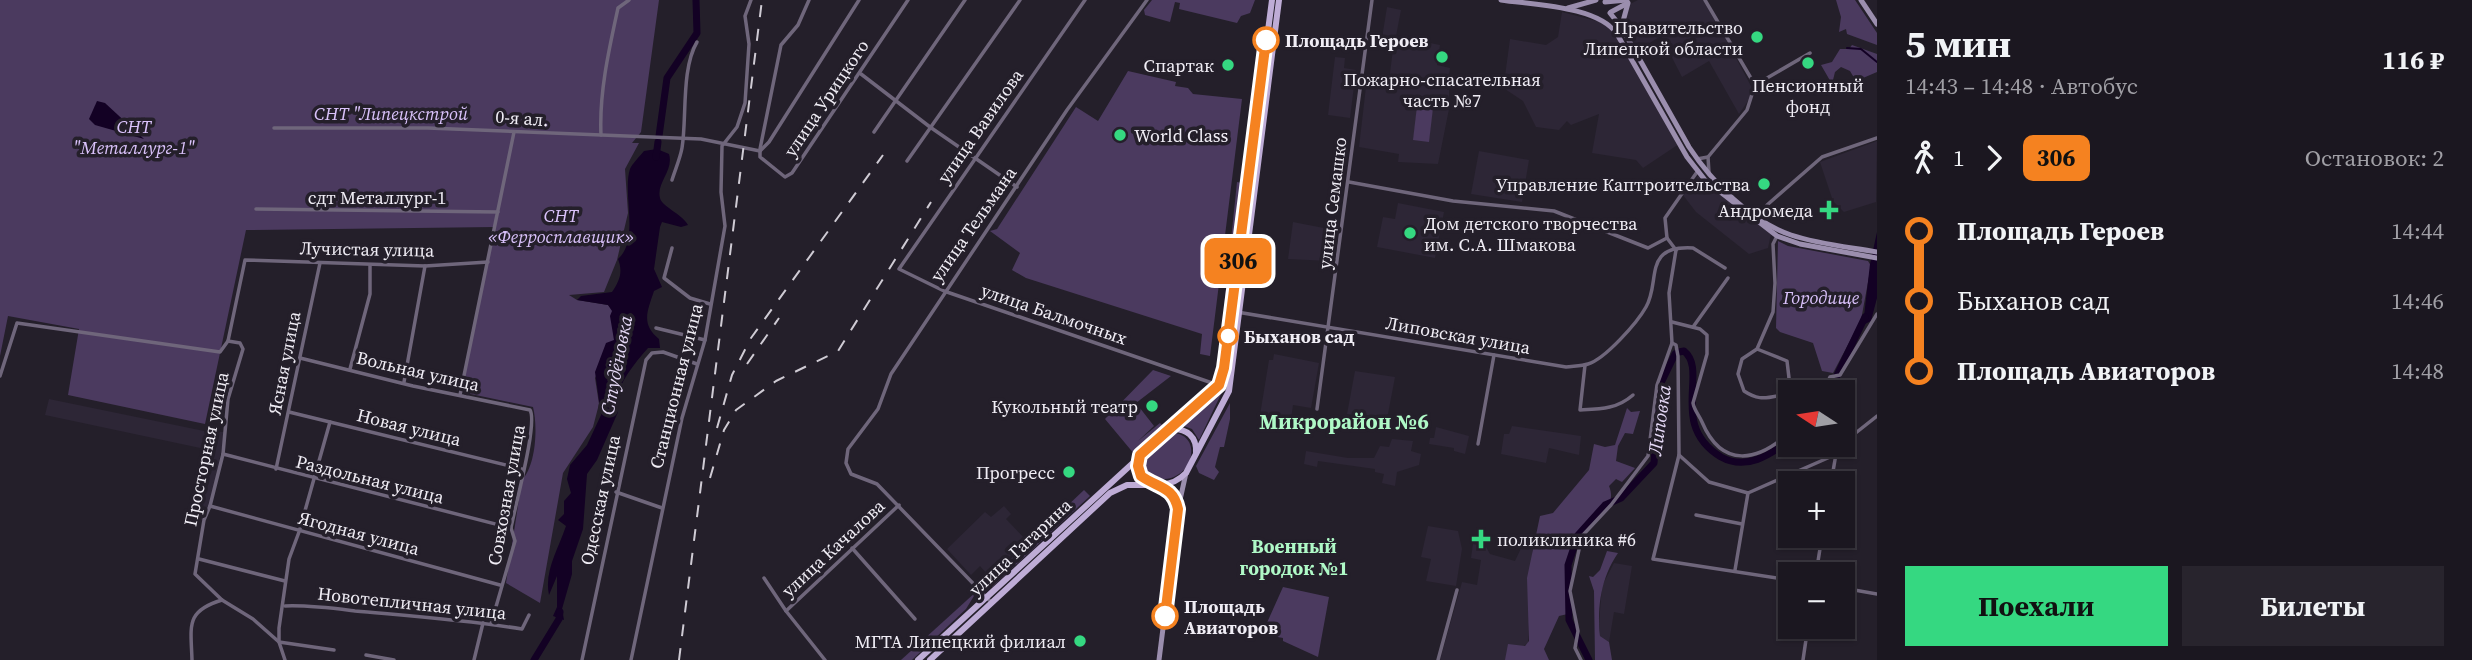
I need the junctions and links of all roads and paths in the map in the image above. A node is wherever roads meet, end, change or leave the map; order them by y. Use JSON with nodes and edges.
{"nodes":[{"id":1,"x":629,"y":0,"type":"edge"},
{"id":2,"x":751,"y":0,"type":"edge"},
{"id":3,"x":809,"y":0,"type":"edge"},
{"id":4,"x":859,"y":0,"type":"edge"},
{"id":5,"x":908,"y":0,"type":"edge"},
{"id":6,"x":965,"y":0,"type":"edge"},
{"id":7,"x":1020,"y":0,"type":"edge"},
{"id":8,"x":1085,"y":0,"type":"edge"},
{"id":9,"x":1147,"y":0,"type":"edge"},
{"id":10,"x":1272,"y":0,"type":"edge"},
{"id":11,"x":1279,"y":0,"type":"edge"},
{"id":12,"x":1372,"y":0,"type":"edge"},
{"id":13,"x":1502,"y":0,"type":"edge"},
{"id":14,"x":1706,"y":0,"type":"edge"},
{"id":15,"x":1861,"y":0,"type":"edge"},
{"id":16,"x":1598,"y":1,"type":"edge"},
{"id":17,"x":1628,"y":1,"type":"edge"},
{"id":18,"x":1565,"y":9,"type":"junction"},
{"id":19,"x":1610,"y":13,"type":"junction"},
{"id":20,"x":1584,"y":14,"type":"junction"},
{"id":21,"x":1593,"y":16,"type":"junction"},
{"id":22,"x":1601,"y":19,"type":"junction"},
{"id":23,"x":1877,"y":24,"type":"edge"},
{"id":24,"x":1622,"y":28,"type":"junction"},
{"id":25,"x":697,"y":42,"type":"dead end"},
{"id":26,"x":1810,"y":53,"type":"dead end"},
{"id":27,"x":861,"y":74,"type":"junction"},
{"id":28,"x":1755,"y":85,"type":"junction"},
{"id":29,"x":898,"y":100,"type":"junction"},
{"id":30,"x":930,"y":127,"type":"junction"},
{"id":31,"x":274,"y":128,"type":"dead end"},
{"id":32,"x":514,"y":132,"type":"junction"},
{"id":33,"x":874,"y":132,"type":"dead end"},
{"id":34,"x":601,"y":135,"type":"junction"},
{"id":35,"x":1877,"y":138,"type":"edge"},
{"id":36,"x":681,"y":140,"type":"junction"},
{"id":37,"x":723,"y":143,"type":"junction"},
{"id":38,"x":760,"y":151,"type":"junction"},
{"id":39,"x":1708,"y":158,"type":"junction"},
{"id":40,"x":974,"y":159,"type":"junction"},
{"id":41,"x":1697,"y":159,"type":"junction"},
{"id":42,"x":906,"y":161,"type":"dead end"},
{"id":43,"x":1697,"y":172,"type":"junction"},
{"id":44,"x":1710,"y":175,"type":"junction"},
{"id":45,"x":672,"y":180,"type":"dead end"},
{"id":46,"x":1349,"y":182,"type":"junction"},
{"id":47,"x":1017,"y":187,"type":"junction"},
{"id":48,"x":1767,"y":205,"type":"dead end"},
{"id":49,"x":1244,"y":208,"type":"junction"},
{"id":50,"x":256,"y":209,"type":"dead end"},
{"id":51,"x":1253,"y":209,"type":"junction"},
{"id":52,"x":498,"y":212,"type":"junction"},
{"id":53,"x":1777,"y":236,"type":"junction"},
{"id":54,"x":1667,"y":238,"type":"junction"},
{"id":55,"x":673,"y":248,"type":"dead end"},
{"id":56,"x":1676,"y":250,"type":"junction"},
{"id":57,"x":1877,"y":252,"type":"edge"},
{"id":58,"x":1865,"y":253,"type":"junction"},
{"id":59,"x":1877,"y":258,"type":"edge"},
{"id":60,"x":488,"y":262,"type":"junction"},
{"id":61,"x":320,"y":263,"type":"junction"},
{"id":62,"x":370,"y":265,"type":"junction"},
{"id":63,"x":425,"y":266,"type":"junction"},
{"id":64,"x":1726,"y":268,"type":"dead end"},
{"id":65,"x":899,"y":270,"type":"joint"},
{"id":66,"x":1728,"y":278,"type":"dead end"},
{"id":67,"x":944,"y":291,"type":"junction"},
{"id":68,"x":710,"y":304,"type":"junction"},
{"id":69,"x":1231,"y":311,"type":"junction"},
{"id":70,"x":1239,"y":312,"type":"junction"},
{"id":71,"x":1877,"y":314,"type":"edge"},
{"id":72,"x":1671,"y":322,"type":"junction"},
{"id":73,"x":1330,"y":327,"type":"junction"},
{"id":74,"x":1693,"y":327,"type":"junction"},
{"id":75,"x":656,"y":328,"type":"dead end"},
{"id":76,"x":705,"y":340,"type":"junction"},
{"id":77,"x":228,"y":341,"type":"junction"},
{"id":78,"x":1672,"y":343,"type":"junction"},
{"id":79,"x":1758,"y":349,"type":"junction"},
{"id":80,"x":1494,"y":355,"type":"junction"},
{"id":81,"x":300,"y":359,"type":"junction"},
{"id":82,"x":697,"y":364,"type":"junction"},
{"id":83,"x":1584,"y":365,"type":"junction"},
{"id":84,"x":349,"y":370,"type":"junction"},
{"id":85,"x":0,"y":376,"type":"edge"},
{"id":86,"x":1202,"y":380,"type":"junction"},
{"id":87,"x":1829,"y":380,"type":"edge"},
{"id":88,"x":404,"y":382,"type":"junction"},
{"id":89,"x":1219,"y":385,"type":"junction"},
{"id":90,"x":1228,"y":391,"type":"junction"},
{"id":91,"x":460,"y":395,"type":"junction"},
{"id":92,"x":1208,"y":395,"type":"junction"},
{"id":93,"x":1633,"y":395,"type":"dead end"},
{"id":94,"x":1317,"y":409,"type":"dead end"},
{"id":95,"x":530,"y":410,"type":"joint"},
{"id":96,"x":289,"y":412,"type":"junction"},
{"id":97,"x":1877,"y":416,"type":"edge"},
{"id":98,"x":330,"y":422,"type":"junction"},
{"id":99,"x":1171,"y":429,"type":"junction"},
{"id":100,"x":1855,"y":434,"type":"edge"},
{"id":101,"x":1778,"y":442,"type":"edge"},
{"id":102,"x":1478,"y":444,"type":"dead end"},
{"id":103,"x":223,"y":454,"type":"junction"},
{"id":104,"x":1140,"y":455,"type":"junction"},
{"id":105,"x":1195,"y":455,"type":"junction"},
{"id":106,"x":1679,"y":455,"type":"junction"},
{"id":107,"x":1825,"y":457,"type":"edge"},
{"id":108,"x":522,"y":469,"type":"junction"},
{"id":109,"x":275,"y":470,"type":"junction"},
{"id":110,"x":1186,"y":472,"type":"junction"},
{"id":111,"x":315,"y":480,"type":"junction"},
{"id":112,"x":1158,"y":485,"type":"junction"},
{"id":113,"x":615,"y":492,"type":"junction"},
{"id":114,"x":1748,"y":493,"type":"junction"},
{"id":115,"x":899,"y":505,"type":"junction"},
{"id":116,"x":210,"y":506,"type":"junction"},
{"id":117,"x":662,"y":508,"type":"junction"},
{"id":118,"x":1178,"y":509,"type":"junction"},
{"id":119,"x":1696,"y":515,"type":"dead end"},
{"id":120,"x":1742,"y":524,"type":"junction"},
{"id":121,"x":511,"y":528,"type":"junction"},
{"id":122,"x":299,"y":532,"type":"junction"},
{"id":123,"x":852,"y":548,"type":"junction"},
{"id":124,"x":199,"y":559,"type":"junction"},
{"id":125,"x":1735,"y":571,"type":"junction"},
{"id":126,"x":764,"y":578,"type":"dead end"},
{"id":127,"x":1778,"y":578,"type":"edge"},
{"id":128,"x":285,"y":581,"type":"junction"},
{"id":129,"x":500,"y":586,"type":"junction"},
{"id":130,"x":1457,"y":590,"type":"dead end"},
{"id":131,"x":1855,"y":590,"type":"edge"},
{"id":132,"x":1877,"y":594,"type":"edge"},
{"id":133,"x":222,"y":600,"type":"junction"},
{"id":134,"x":989,"y":600,"type":"junction"},
{"id":135,"x":285,"y":606,"type":"junction"},
{"id":136,"x":786,"y":611,"type":"junction"},
{"id":137,"x":529,"y":615,"type":"dead end"},
{"id":138,"x":915,"y":620,"type":"dead end"},
{"id":139,"x":483,"y":623,"type":"junction"},
{"id":140,"x":491,"y":624,"type":"junction"},
{"id":141,"x":1806,"y":639,"type":"edge"},
{"id":142,"x":279,"y":642,"type":"junction"},
{"id":143,"x":334,"y":650,"type":"dead end"},
{"id":144,"x":366,"y":655,"type":"dead end"},
{"id":145,"x":192,"y":660,"type":"edge"},
{"id":146,"x":285,"y":660,"type":"edge"},
{"id":147,"x":394,"y":660,"type":"edge"},
{"id":148,"x":474,"y":660,"type":"edge"},
{"id":149,"x":582,"y":660,"type":"edge"},
{"id":150,"x":631,"y":660,"type":"edge"},
{"id":151,"x":825,"y":660,"type":"edge"},
{"id":152,"x":918,"y":660,"type":"edge"},
{"id":153,"x":930,"y":660,"type":"edge"},
{"id":154,"x":1159,"y":660,"type":"edge"},
{"id":155,"x":1438,"y":660,"type":"edge"},
{"id":156,"x":1581,"y":660,"type":"edge"},
{"id":157,"x":1803,"y":660,"type":"edge"}],
"edges":[{"from":1,"to":34,"type":"street"},
{"from":2,"to":37,"type":"street","name":"Станционная улица"},
{"from":3,"to":38,"type":"street"},
{"from":4,"to":38,"type":"street"},
{"from":5,"to":27,"type":"street","name":"улица Урицкого"},
{"from":6,"to":29,"type":"street"},
{"from":7,"to":30,"type":"street"},
{"from":8,"to":40,"type":"street","name":"улица Вавилова"},
{"from":9,"to":47,"type":"street","name":"улица Тельмана"},
{"from":10,"to":49,"type":"main road"},
{"from":11,"to":51,"type":"main road"},
{"from":12,"to":46,"type":"street","name":"улица Семашко"},
{"from":13,"to":18,"type":"main road"},
{"from":14,"to":28,"type":"street"},
{"from":15,"to":23,"type":"main road"},
{"from":16,"to":17,"type":"main road"},
{"from":16,"to":18,"type":"main road"},
{"from":16,"to":19,"type":"main road"},
{"from":16,"to":20,"type":"main road"},
{"from":16,"to":21,"type":"main road"},
{"from":17,"to":19,"type":"main road"},
{"from":17,"to":24,"type":"main road"},
{"from":18,"to":20,"type":"main road"},
{"from":19,"to":22,"type":"main road"},
{"from":19,"to":24,"type":"main road"},
{"from":20,"to":21,"type":"main road"},
{"from":21,"to":22,"type":"main road"},
{"from":22,"to":43,"type":"main road"},
{"from":24,"to":41,"type":"main road"},
{"from":25,"to":36,"type":"street"},
{"from":26,"to":28,"type":"street"},
{"from":27,"to":29,"type":"street"},
{"from":27,"to":38,"type":"street","name":"улица Урицкого"},
{"from":28,"to":39,"type":"street"},
{"from":29,"to":30,"type":"street"},
{"from":29,"to":33,"type":"street"},
{"from":30,"to":40,"type":"street"},
{"from":30,"to":42,"type":"street"},
{"from":31,"to":32,"type":"street","name":"0-я ал."},
{"from":32,"to":34,"type":"street","name":"0-я ал."},
{"from":32,"to":52,"type":"street"},
{"from":34,"to":36,"type":"street","name":"0-я ал."},
{"from":35,"to":48,"type":"street"},
{"from":36,"to":37,"type":"street","name":"0-я ал."},
{"from":36,"to":45,"type":"street"},
{"from":37,"to":38,"type":"street","name":"0-я ал."},
{"from":37,"to":68,"type":"street","name":"Станционная улица"},
{"from":39,"to":41,"type":"street"},
{"from":39,"to":44,"type":"street"},
{"from":40,"to":47,"type":"street"},
{"from":40,"to":65,"type":"street","name":"улица Вавилова"},
{"from":41,"to":44,"type":"main road"},
{"from":43,"to":53,"type":"main road"},
{"from":43,"to":54,"type":"street"},
{"from":44,"to":58,"type":"main road"},
{"from":46,"to":54,"type":"street"},
{"from":46,"to":73,"type":"street","name":"улица Семашко"},
{"from":47,"to":67,"type":"street","name":"улица Тельмана"},
{"from":49,"to":51,"type":"main road"},
{"from":49,"to":69,"type":"main road"},
{"from":50,"to":52,"type":"street","name":"сдт Металлург-1"},
{"from":51,"to":70,"type":"main road"},
{"from":52,"to":60,"type":"street"},
{"from":53,"to":58,"type":"main road"},
{"from":53,"to":79,"type":"street"},
{"from":54,"to":56,"type":"street"},
{"from":55,"to":68,"type":"street"},
{"from":56,"to":64,"type":"street"},
{"from":56,"to":72,"type":"street"},
{"from":56,"to":83,"type":"street","name":"Липовская улица"},
{"from":57,"to":58,"type":"main road"},
{"from":58,"to":59,"type":"main road"},
{"from":60,"to":63,"type":"street","name":"Лучистая улица"},
{"from":60,"to":91,"type":"street"},
{"from":61,"to":62,"type":"street","name":"Лучистая улица"},
{"from":61,"to":77,"type":"street","name":"Лучистая улица"},
{"from":61,"to":81,"type":"street","name":"Ясная улица"},
{"from":62,"to":63,"type":"street","name":"Лучистая улица"},
{"from":62,"to":84,"type":"street"},
{"from":63,"to":88,"type":"street"},
{"from":65,"to":67,"type":"street","name":"улица Балмочных"},
{"from":66,"to":74,"type":"street"},
{"from":67,"to":86,"type":"street","name":"улица Балмочных"},
{"from":67,"to":115,"type":"street","name":"улица Тельмана"},
{"from":68,"to":76,"type":"street","name":"Станционная улица"},
{"from":69,"to":70,"type":"street","name":"Липовская улица"},
{"from":69,"to":89,"type":"main road"},
{"from":70,"to":73,"type":"street","name":"Липовская улица"},
{"from":70,"to":90,"type":"main road"},
{"from":71,"to":87,"type":"street"},
{"from":72,"to":74,"type":"street"},
{"from":72,"to":78,"type":"street"},
{"from":73,"to":80,"type":"street","name":"Липовская улица"},
{"from":73,"to":94,"type":"street","name":"улица Семашко"},
{"from":74,"to":101,"type":"street"},
{"from":75,"to":76,"type":"street"},
{"from":76,"to":82,"type":"street","name":"Станционная улица"},
{"from":77,"to":85,"type":"street"},
{"from":77,"to":103,"type":"street","name":"Просторная улица"},
{"from":78,"to":106,"type":"street"},
{"from":78,"to":156,"type":"street"},
{"from":79,"to":79,"type":"street"},
{"from":80,"to":83,"type":"street","name":"Липовская улица"},
{"from":80,"to":102,"type":"street"},
{"from":81,"to":84,"type":"street","name":"Вольная улица"},
{"from":81,"to":96,"type":"street","name":"Ясная улица"},
{"from":82,"to":113,"type":"street","name":"Одесская улица"},
{"from":82,"to":117,"type":"street","name":"Станционная улица"},
{"from":83,"to":93,"type":"street"},
{"from":84,"to":88,"type":"street","name":"Вольная улица"},
{"from":86,"to":89,"type":"street","name":"улица Балмочных"},
{"from":86,"to":92,"type":"street"},
{"from":88,"to":91,"type":"street","name":"Вольная улица"},
{"from":89,"to":90,"type":"street","name":"улица Балмочных"},
{"from":89,"to":92,"type":"main road"},
{"from":90,"to":105,"type":"main road"},
{"from":91,"to":95,"type":"street","name":"Вольная улица"},
{"from":92,"to":99,"type":"main road"},
{"from":95,"to":108,"type":"street","name":"Совхозная улица"},
{"from":96,"to":98,"type":"street","name":"Новая улица"},
{"from":96,"to":109,"type":"street","name":"Ясная улица"},
{"from":97,"to":100,"type":"street"},
{"from":98,"to":108,"type":"street","name":"Новая улица"},
{"from":98,"to":111,"type":"street"},
{"from":99,"to":104,"type":"main road"},
{"from":99,"to":105,"type":"main road"},
{"from":103,"to":109,"type":"street","name":"Раздольная улица"},
{"from":103,"to":116,"type":"street","name":"Просторная улица"},
{"from":104,"to":112,"type":"main road"},
{"from":104,"to":134,"type":"main road","name":"улица Гагарина"},
{"from":105,"to":110,"type":"main road"},
{"from":106,"to":114,"type":"street"},
{"from":106,"to":125,"type":"street"},
{"from":107,"to":114,"type":"street"},
{"from":108,"to":121,"type":"street","name":"Совхозная улица"},
{"from":109,"to":111,"type":"street","name":"Раздольная улица"},
{"from":110,"to":112,"type":"main road"},
{"from":110,"to":118,"type":"main road"},
{"from":111,"to":121,"type":"street","name":"Раздольная улица"},
{"from":111,"to":122,"type":"street"},
{"from":112,"to":118,"type":"main road"},
{"from":112,"to":134,"type":"main road","name":"улица Гагарина"},
{"from":113,"to":117,"type":"street"},
{"from":113,"to":149,"type":"street","name":"Одесская улица"},
{"from":114,"to":120,"type":"street"},
{"from":115,"to":123,"type":"street","name":"улица Качалова"},
{"from":115,"to":134,"type":"street"},
{"from":116,"to":122,"type":"street","name":"Ягодная улица"},
{"from":116,"to":124,"type":"street","name":"Просторная улица"},
{"from":117,"to":150,"type":"street","name":"Станционная улица"},
{"from":118,"to":154,"type":"main road"},
{"from":119,"to":120,"type":"street"},
{"from":120,"to":125,"type":"street"},
{"from":121,"to":129,"type":"street","name":"Совхозная улица"},
{"from":122,"to":128,"type":"street"},
{"from":122,"to":129,"type":"street","name":"Ягодная улица"},
{"from":123,"to":136,"type":"street","name":"улица Качалова"},
{"from":123,"to":138,"type":"street"},
{"from":124,"to":128,"type":"street"},
{"from":124,"to":133,"type":"street","name":"Просторная улица"},
{"from":125,"to":127,"type":"street"},
{"from":126,"to":136,"type":"street"},
{"from":128,"to":135,"type":"street"},
{"from":129,"to":140,"type":"street","name":"Совхозная улица"},
{"from":130,"to":155,"type":"street"},
{"from":131,"to":132,"type":"street"},
{"from":133,"to":142,"type":"street"},
{"from":133,"to":145,"type":"street"},
{"from":134,"to":152,"type":"main road","name":"улица Гагарина"},
{"from":134,"to":153,"type":"main road","name":"улица Гагарина"},
{"from":135,"to":139,"type":"street","name":"Новотепличная улица"},
{"from":135,"to":142,"type":"street"},
{"from":136,"to":151,"type":"street"},
{"from":137,"to":140,"type":"street","name":"Новотепличная улица"},
{"from":139,"to":140,"type":"street","name":"Новотепличная улица"},
{"from":139,"to":148,"type":"street"},
{"from":141,"to":157,"type":"street"},
{"from":142,"to":143,"type":"street"},
{"from":142,"to":146,"type":"street"},
{"from":144,"to":147,"type":"street"}]}
